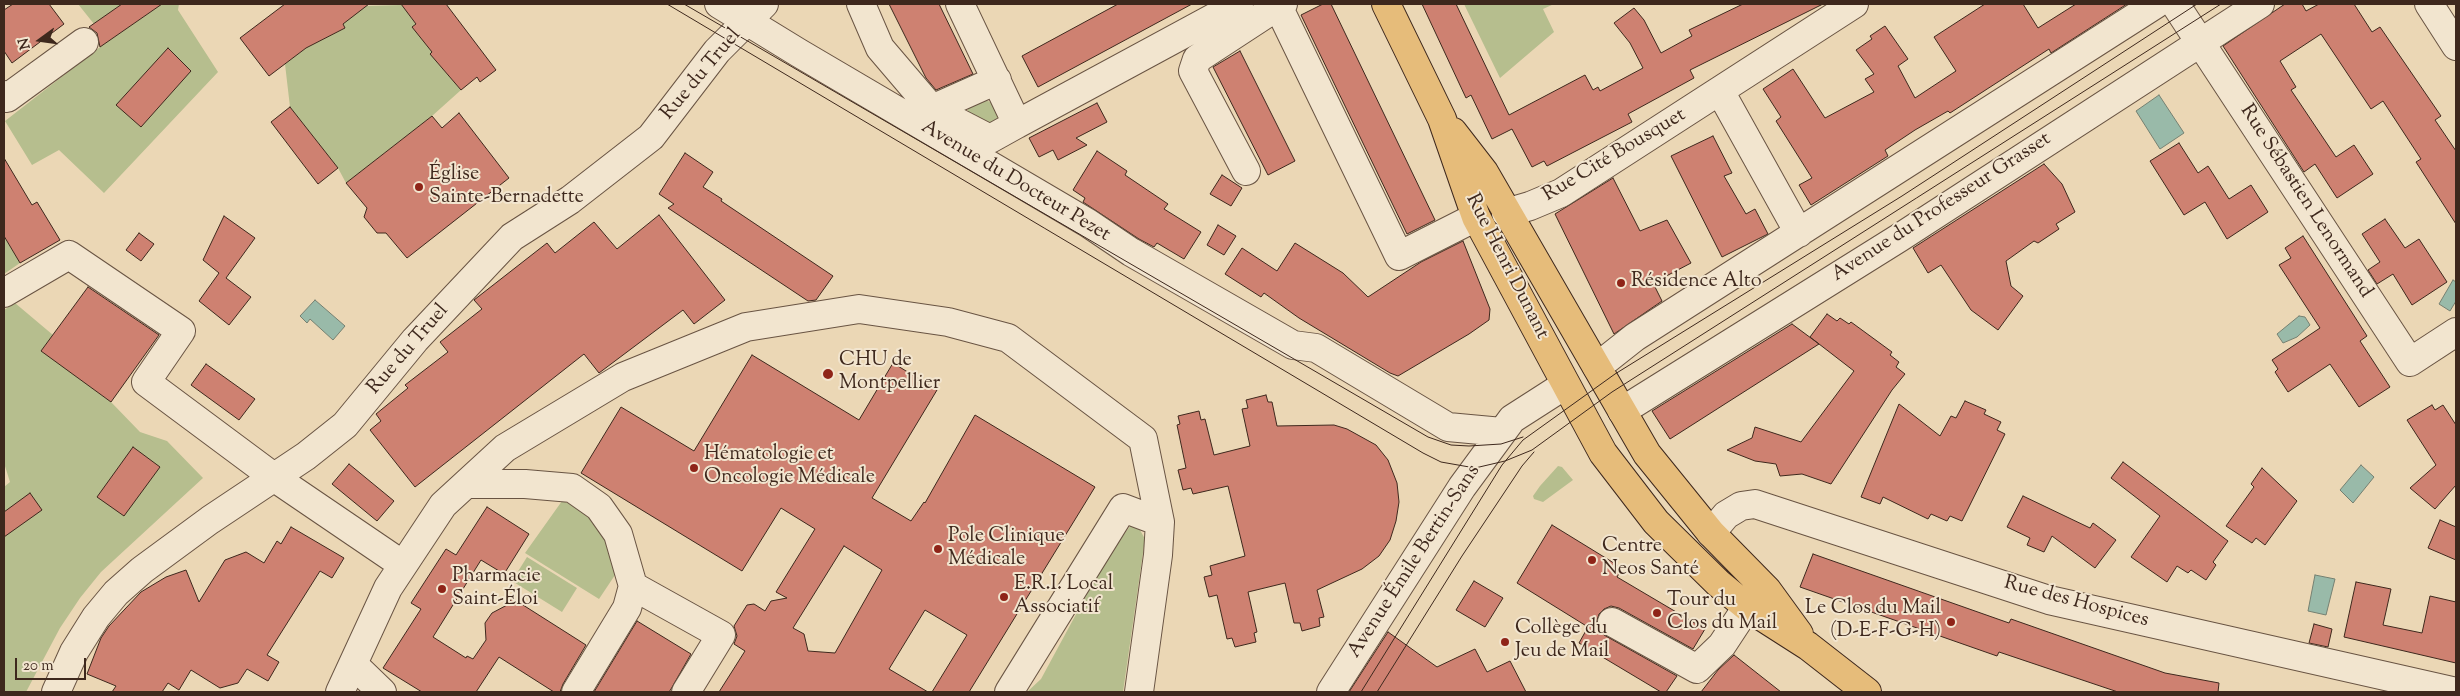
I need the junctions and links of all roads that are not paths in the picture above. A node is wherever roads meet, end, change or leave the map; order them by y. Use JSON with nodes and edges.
{"nodes":[{"id":1,"x":719,"y":4,"type":"edge"},
{"id":2,"x":861,"y":4,"type":"edge"},
{"id":3,"x":960,"y":4,"type":"edge"},
{"id":4,"x":1239,"y":4,"type":"edge"},
{"id":5,"x":1386,"y":4,"type":"edge"},
{"id":6,"x":1854,"y":4,"type":"edge"},
{"id":7,"x":2156,"y":4,"type":"edge"},
{"id":8,"x":2175,"y":4,"type":"edge"},
{"id":9,"x":2260,"y":4,"type":"edge"},
{"id":10,"x":2429,"y":4,"type":"edge"},
{"id":11,"x":1281,"y":5,"type":"edge"},
{"id":12,"x":756,"y":12,"type":"edge"},
{"id":13,"x":2200,"y":41,"type":"junction"},
{"id":14,"x":84,"y":42,"type":"dead end"},
{"id":15,"x":2456,"y":46,"type":"edge"},
{"id":16,"x":997,"y":80,"type":"junction"},
{"id":17,"x":1720,"y":91,"type":"junction"},
{"id":18,"x":4,"y":95,"type":"edge"},
{"id":19,"x":932,"y":109,"type":"junction"},
{"id":20,"x":1442,"y":119,"type":"junction"},
{"id":21,"x":1017,"y":124,"type":"junction"},
{"id":22,"x":1246,"y":171,"type":"dead end"},
{"id":23,"x":1506,"y":213,"type":"junction"},
{"id":24,"x":1476,"y":217,"type":"junction"},
{"id":25,"x":1799,"y":234,"type":"junction"},
{"id":26,"x":4,"y":293,"type":"edge"},
{"id":27,"x":2456,"y":332,"type":"edge"},
{"id":28,"x":1597,"y":367,"type":"junction"},
{"id":29,"x":1565,"y":384,"type":"junction"},
{"id":30,"x":1622,"y":411,"type":"junction"},
{"id":31,"x":1502,"y":432,"type":"junction"},
{"id":32,"x":1616,"y":470,"type":"junction"},
{"id":33,"x":275,"y":478,"type":"junction"},
{"id":34,"x":466,"y":484,"type":"junction"},
{"id":35,"x":1160,"y":522,"type":"junction"},
{"id":36,"x":1711,"y":533,"type":"junction"},
{"id":37,"x":404,"y":565,"type":"junction"},
{"id":38,"x":633,"y":586,"type":"junction"},
{"id":39,"x":1747,"y":607,"type":"junction"},
{"id":40,"x":1612,"y":622,"type":"dead end"},
{"id":41,"x":1808,"y":646,"type":"junction"},
{"id":42,"x":354,"y":665,"type":"junction"},
{"id":43,"x":56,"y":692,"type":"edge"},
{"id":44,"x":340,"y":692,"type":"edge"},
{"id":45,"x":382,"y":692,"type":"edge"},
{"id":46,"x":576,"y":692,"type":"edge"},
{"id":47,"x":686,"y":692,"type":"edge"},
{"id":48,"x":1009,"y":692,"type":"edge"},
{"id":49,"x":1139,"y":692,"type":"edge"},
{"id":50,"x":1331,"y":692,"type":"edge"},
{"id":51,"x":1867,"y":692,"type":"edge"},
{"id":52,"x":2456,"y":692,"type":"edge"}],
"edges":[{"from":1,"to":12,"type":"street","name":"Avenue du Docteur Pezet"},
{"from":2,"to":19,"type":"street"},
{"from":3,"to":16,"type":"street"},
{"from":4,"to":21,"type":"street"},
{"from":5,"to":20,"type":"main road","name":"Rue Henri Dunant"},
{"from":6,"to":17,"type":"street","name":"Rue Cité Bousquet"},
{"from":7,"to":25,"type":"street"},
{"from":8,"to":13,"type":"street","name":"Rue Sébastien Lenormand"},
{"from":9,"to":13,"type":"street","name":"Avenue du Professeur Grasset"},
{"from":10,"to":15,"type":"street"},
{"from":11,"to":22,"type":"street"},
{"from":11,"to":24,"type":"street"},
{"from":12,"to":31,"type":"street","name":"Avenue du Docteur Pezet"},
{"from":12,"to":33,"type":"street","name":"Rue du Truel"},
{"from":13,"to":27,"type":"street","name":"Rue Sébastien Lenormand"},
{"from":13,"to":30,"type":"street","name":"Avenue du Professeur Grasset"},
{"from":14,"to":18,"type":"street"},
{"from":16,"to":19,"type":"street"},
{"from":16,"to":21,"type":"street"},
{"from":17,"to":23,"type":"street","name":"Rue Cité Bousquet"},
{"from":17,"to":25,"type":"street"},
{"from":19,"to":21,"type":"street"},
{"from":20,"to":23,"type":"main road","name":"Rue Henri Dunant"},
{"from":20,"to":24,"type":"main road","name":"Rue Henri Dunant"},
{"from":23,"to":28,"type":"main road","name":"Rue Henri Dunant"},
{"from":24,"to":29,"type":"main road","name":"Rue Henri Dunant"},
{"from":25,"to":28,"type":"street"},
{"from":26,"to":33,"type":"street"},
{"from":28,"to":29,"type":"main road"},
{"from":28,"to":30,"type":"main road","name":"Rue Henri Dunant"},
{"from":29,"to":30,"type":"main road"},
{"from":29,"to":31,"type":"street","name":"Avenue Émile Bertin-Sans"},
{"from":29,"to":32,"type":"main road","name":"Rue Henri Dunant"},
{"from":30,"to":36,"type":"main road","name":"Rue Henri Dunant"},
{"from":31,"to":50,"type":"street","name":"Avenue Émile Bertin-Sans"},
{"from":32,"to":36,"type":"main road"},
{"from":32,"to":39,"type":"main road","name":"Rue Henri Dunant"},
{"from":33,"to":37,"type":"street"},
{"from":33,"to":43,"type":"street","name":"Rue du Truel"},
{"from":34,"to":35,"type":"street"},
{"from":34,"to":37,"type":"street"},
{"from":34,"to":38,"type":"street"},
{"from":35,"to":48,"type":"street"},
{"from":35,"to":49,"type":"street"},
{"from":36,"to":41,"type":"main road","name":"Rue Henri Dunant"},
{"from":36,"to":52,"type":"street","name":"Rue des Hospices"},
{"from":37,"to":42,"type":"street"},
{"from":38,"to":46,"type":"street"},
{"from":38,"to":47,"type":"street"},
{"from":39,"to":40,"type":"street"},
{"from":39,"to":41,"type":"main road","name":"Rue Henri Dunant"},
{"from":41,"to":51,"type":"main road"},
{"from":42,"to":44,"type":"street"},
{"from":42,"to":45,"type":"street"}]}
